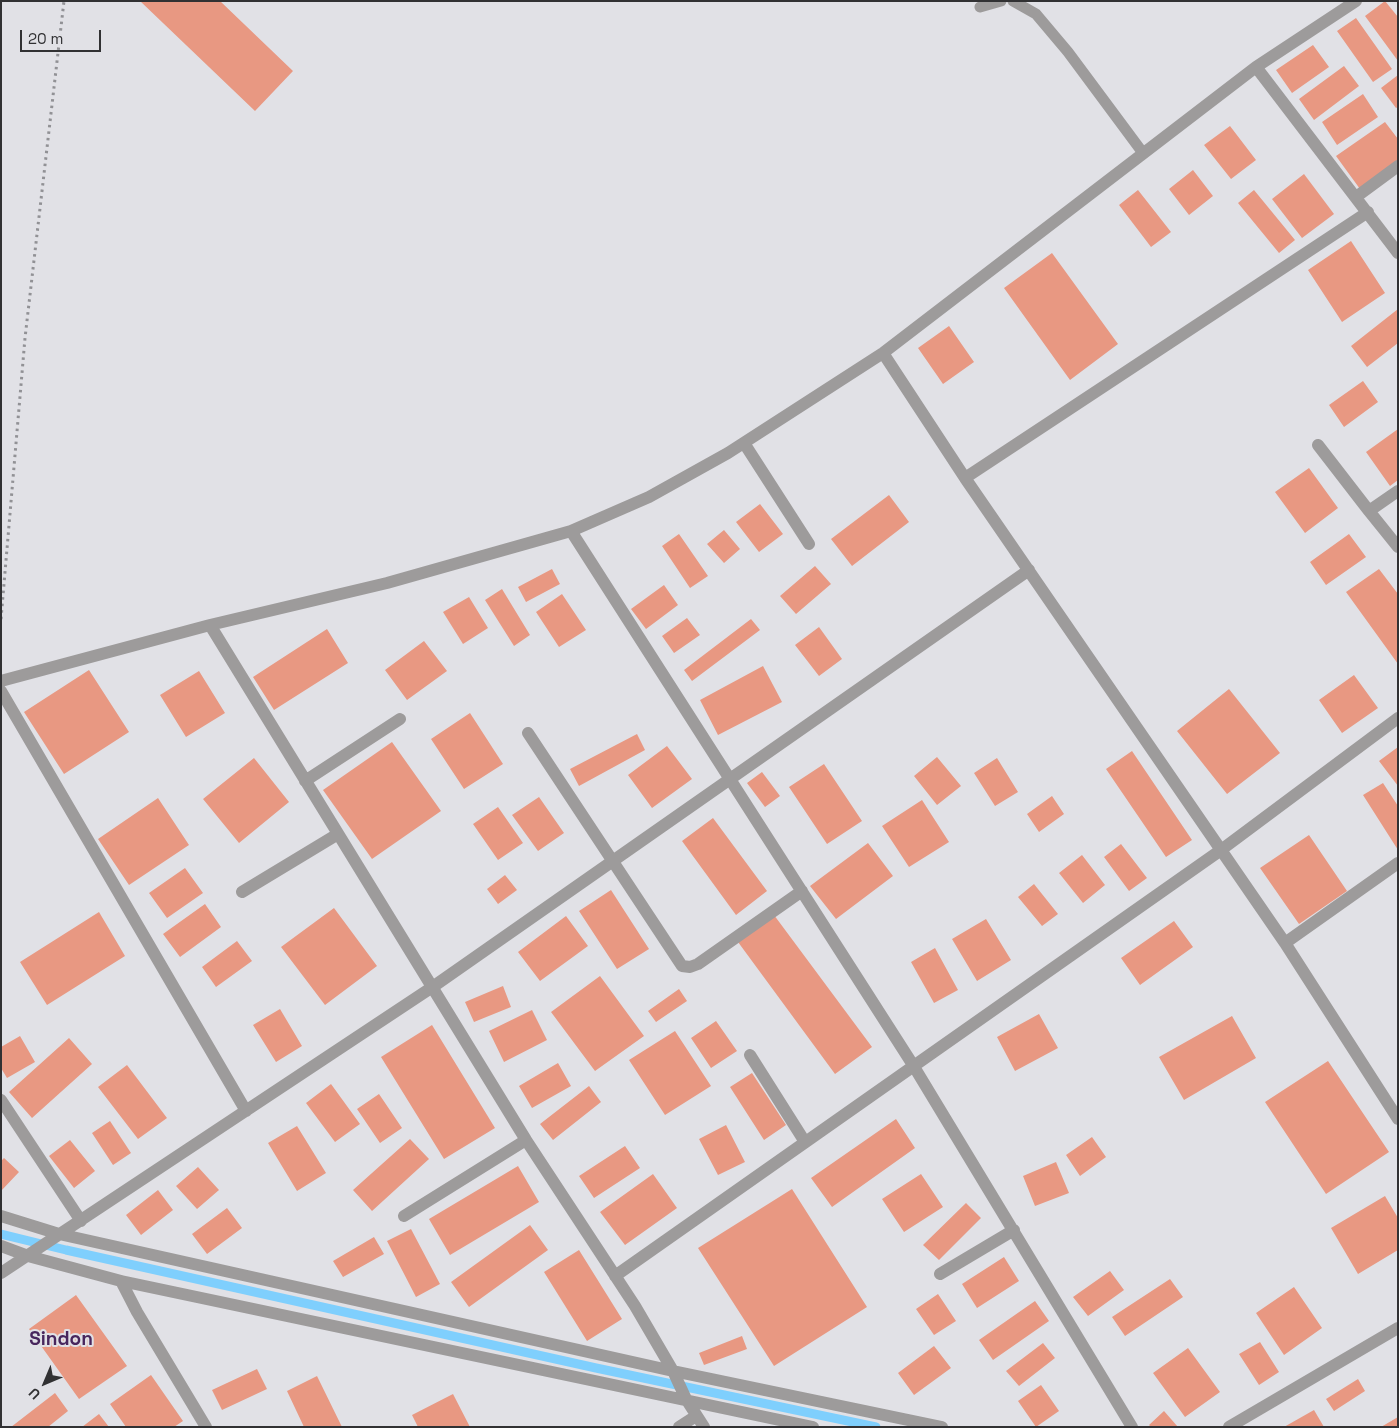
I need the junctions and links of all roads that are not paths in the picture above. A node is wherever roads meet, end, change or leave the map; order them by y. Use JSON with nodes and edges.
{"nodes":[{"id":1,"x":1001,"y":1,"type":"edge"},
{"id":2,"x":1013,"y":1,"type":"edge"},
{"id":3,"x":1356,"y":1,"type":"edge"},
{"id":4,"x":980,"y":7,"type":"dead end"},
{"id":5,"x":1256,"y":67,"type":"junction"},
{"id":6,"x":1143,"y":153,"type":"junction"},
{"id":7,"x":1398,"y":166,"type":"edge"},
{"id":8,"x":1356,"y":197,"type":"junction"},
{"id":9,"x":1368,"y":212,"type":"junction"},
{"id":10,"x":1398,"y":253,"type":"edge"},
{"id":11,"x":883,"y":353,"type":"junction"},
{"id":12,"x":744,"y":443,"type":"junction"},
{"id":13,"x":1318,"y":445,"type":"dead end"},
{"id":14,"x":965,"y":478,"type":"junction"},
{"id":15,"x":1398,"y":491,"type":"edge"},
{"id":16,"x":1370,"y":511,"type":"junction"},
{"id":17,"x":571,"y":531,"type":"junction"},
{"id":18,"x":809,"y":544,"type":"dead end"},
{"id":19,"x":1398,"y":546,"type":"edge"},
{"id":20,"x":1029,"y":570,"type":"junction"},
{"id":21,"x":210,"y":624,"type":"junction"},
{"id":22,"x":1,"y":681,"type":"edge"},
{"id":23,"x":1,"y":691,"type":"edge"},
{"id":24,"x":1398,"y":718,"type":"edge"},
{"id":25,"x":400,"y":719,"type":"dead end"},
{"id":26,"x":528,"y":733,"type":"dead end"},
{"id":27,"x":730,"y":780,"type":"junction"},
{"id":28,"x":305,"y":781,"type":"junction"},
{"id":29,"x":338,"y":834,"type":"junction"},
{"id":30,"x":1221,"y":850,"type":"junction"},
{"id":31,"x":614,"y":861,"type":"junction"},
{"id":32,"x":1398,"y":863,"type":"edge"},
{"id":33,"x":802,"y":891,"type":"junction"},
{"id":34,"x":242,"y":892,"type":"dead end"},
{"id":35,"x":1285,"y":943,"type":"junction"},
{"id":36,"x":434,"y":986,"type":"junction"},
{"id":37,"x":750,"y":1055,"type":"dead end"},
{"id":38,"x":914,"y":1065,"type":"junction"},
{"id":39,"x":1,"y":1100,"type":"edge"},
{"id":40,"x":246,"y":1111,"type":"junction"},
{"id":41,"x":1398,"y":1119,"type":"edge"},
{"id":42,"x":526,"y":1140,"type":"junction"},
{"id":43,"x":805,"y":1142,"type":"junction"},
{"id":44,"x":1,"y":1216,"type":"edge"},
{"id":45,"x":404,"y":1216,"type":"dead end"},
{"id":46,"x":81,"y":1221,"type":"junction"},
{"id":47,"x":1014,"y":1230,"type":"junction"},
{"id":48,"x":56,"y":1236,"type":"junction"},
{"id":49,"x":1,"y":1246,"type":"edge"},
{"id":50,"x":31,"y":1254,"type":"junction"},
{"id":51,"x":1,"y":1273,"type":"edge"},
{"id":52,"x":940,"y":1274,"type":"dead end"},
{"id":53,"x":615,"y":1276,"type":"junction"},
{"id":54,"x":121,"y":1281,"type":"junction"},
{"id":55,"x":1398,"y":1328,"type":"edge"},
{"id":56,"x":674,"y":1374,"type":"junction"},
{"id":57,"x":684,"y":1396,"type":"junction"},
{"id":58,"x":696,"y":1416,"type":"junction"},
{"id":59,"x":206,"y":1427,"type":"edge"},
{"id":60,"x":680,"y":1427,"type":"edge"},
{"id":61,"x":704,"y":1427,"type":"edge"},
{"id":62,"x":812,"y":1427,"type":"edge"},
{"id":63,"x":942,"y":1427,"type":"edge"},
{"id":64,"x":1132,"y":1427,"type":"edge"},
{"id":65,"x":1229,"y":1427,"type":"edge"}],
"edges":[{"from":1,"to":4,"type":"lane"},
{"from":2,"to":6,"type":"lane"},
{"from":3,"to":5,"type":"street"},
{"from":5,"to":6,"type":"street"},
{"from":5,"to":8,"type":"street"},
{"from":6,"to":11,"type":"street"},
{"from":7,"to":8,"type":"street"},
{"from":8,"to":9,"type":"street"},
{"from":9,"to":10,"type":"street"},
{"from":9,"to":14,"type":"street"},
{"from":11,"to":12,"type":"street"},
{"from":11,"to":14,"type":"street"},
{"from":12,"to":17,"type":"street"},
{"from":12,"to":18,"type":"street"},
{"from":13,"to":16,"type":"street"},
{"from":14,"to":20,"type":"street"},
{"from":15,"to":16,"type":"street"},
{"from":16,"to":19,"type":"street"},
{"from":17,"to":21,"type":"street"},
{"from":17,"to":27,"type":"street"},
{"from":20,"to":27,"type":"street"},
{"from":20,"to":30,"type":"street"},
{"from":21,"to":22,"type":"street"},
{"from":21,"to":28,"type":"street"},
{"from":23,"to":40,"type":"street"},
{"from":24,"to":30,"type":"street"},
{"from":25,"to":28,"type":"street"},
{"from":26,"to":31,"type":"street"},
{"from":27,"to":31,"type":"street"},
{"from":27,"to":33,"type":"street"},
{"from":28,"to":29,"type":"street"},
{"from":29,"to":34,"type":"street"},
{"from":29,"to":36,"type":"street"},
{"from":30,"to":35,"type":"street"},
{"from":30,"to":38,"type":"street"},
{"from":31,"to":33,"type":"street"},
{"from":31,"to":36,"type":"street"},
{"from":32,"to":35,"type":"street"},
{"from":33,"to":38,"type":"street"},
{"from":35,"to":41,"type":"street"},
{"from":36,"to":40,"type":"street"},
{"from":36,"to":42,"type":"street"},
{"from":37,"to":43,"type":"street"},
{"from":38,"to":43,"type":"street"},
{"from":38,"to":47,"type":"street"},
{"from":39,"to":46,"type":"street"},
{"from":40,"to":46,"type":"street"},
{"from":42,"to":45,"type":"street"},
{"from":42,"to":53,"type":"street"},
{"from":43,"to":53,"type":"street"},
{"from":44,"to":48,"type":"street"},
{"from":46,"to":48,"type":"street"},
{"from":47,"to":52,"type":"street"},
{"from":47,"to":64,"type":"street"},
{"from":48,"to":50,"type":"street"},
{"from":48,"to":56,"type":"street"},
{"from":49,"to":50,"type":"street"},
{"from":50,"to":51,"type":"street"},
{"from":50,"to":54,"type":"street"},
{"from":53,"to":56,"type":"street"},
{"from":54,"to":57,"type":"street"},
{"from":54,"to":59,"type":"street"},
{"from":55,"to":65,"type":"street"},
{"from":56,"to":57,"type":"street"},
{"from":56,"to":63,"type":"street"},
{"from":57,"to":58,"type":"street"},
{"from":57,"to":62,"type":"street"},
{"from":58,"to":60,"type":"street"},
{"from":58,"to":61,"type":"street"}]}
